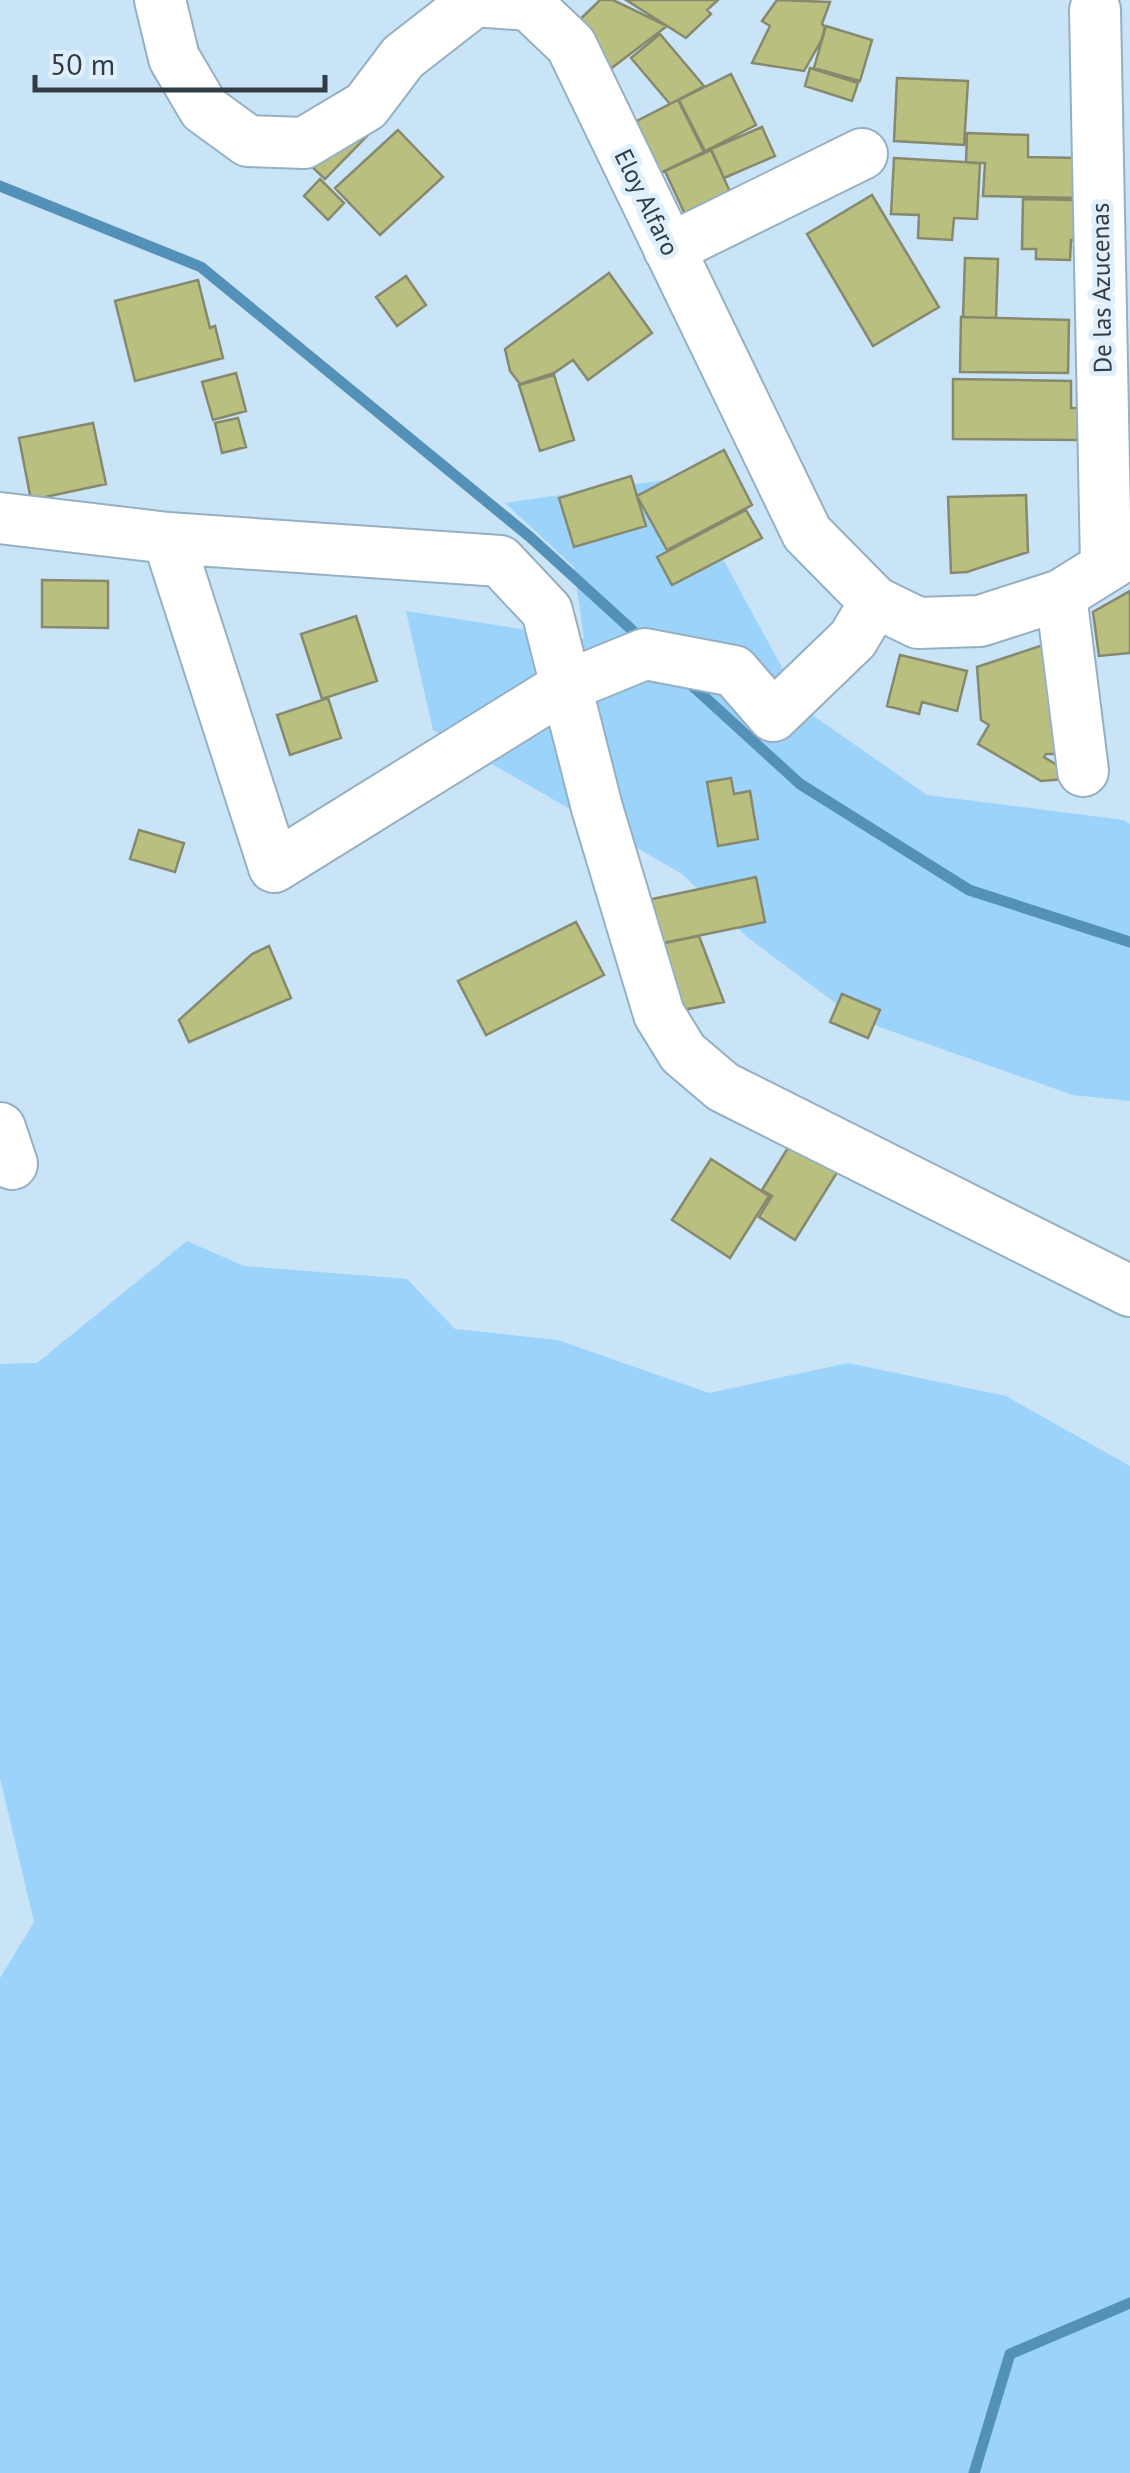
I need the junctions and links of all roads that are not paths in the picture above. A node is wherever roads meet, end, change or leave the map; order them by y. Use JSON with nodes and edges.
{"nodes":[{"id":1,"x":160,"y":0,"type":"edge"},
{"id":2,"x":1095,"y":10,"type":"dead end"},
{"id":3,"x":862,"y":154,"type":"dead end"},
{"id":4,"x":669,"y":249,"type":"junction"},
{"id":5,"x":0,"y":518,"type":"edge"},
{"id":6,"x":168,"y":538,"type":"junction"},
{"id":7,"x":1118,"y":559,"type":"edge"},
{"id":8,"x":1061,"y":595,"type":"junction"},
{"id":9,"x":874,"y":602,"type":"junction"},
{"id":10,"x":564,"y":687,"type":"junction"},
{"id":11,"x":1084,"y":771,"type":"dead end"},
{"id":12,"x":1130,"y":1291,"type":"edge"}],
"edges":[{"from":1,"to":4,"type":"street","name":"Eloy Alfaro"},
{"from":2,"to":7,"type":"street","name":"De las Azucenas"},
{"from":3,"to":4,"type":"street"},
{"from":4,"to":9,"type":"street","name":"Eloy Alfaro"},
{"from":5,"to":6,"type":"street"},
{"from":6,"to":10,"type":"street"},
{"from":6,"to":10,"type":"street"},
{"from":7,"to":8,"type":"street","name":"Eloy Alfaro"},
{"from":8,"to":9,"type":"street","name":"Eloy Alfaro"},
{"from":8,"to":11,"type":"street"},
{"from":9,"to":10,"type":"street"},
{"from":10,"to":12,"type":"street"}]}
